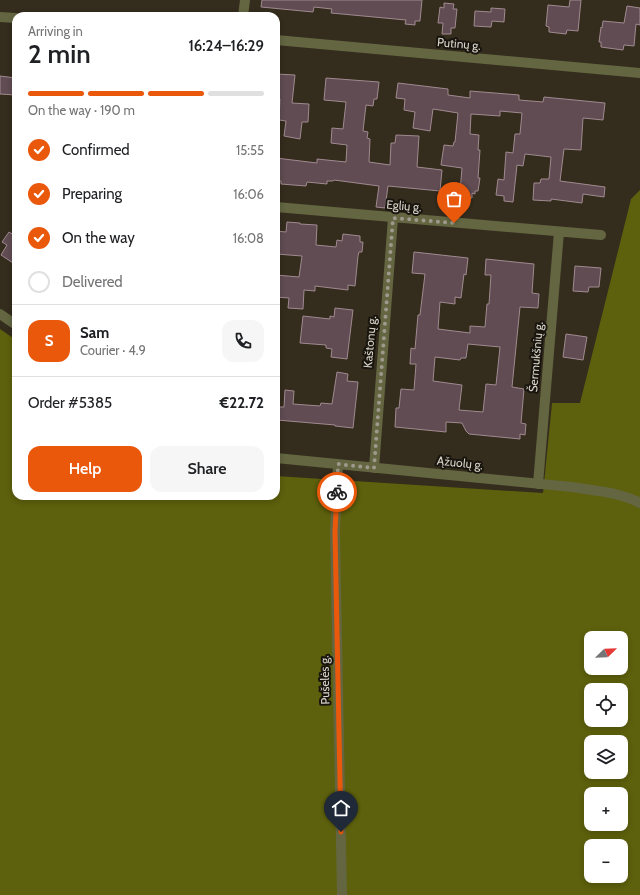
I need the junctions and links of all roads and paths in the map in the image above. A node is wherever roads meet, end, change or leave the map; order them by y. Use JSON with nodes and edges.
{"nodes":[{"id":1,"x":245,"y":0,"type":"edge"},
{"id":2,"x":244,"y":12,"type":"edge"},
{"id":3,"x":0,"y":17,"type":"edge"},
{"id":4,"x":12,"y":18,"type":"edge"},
{"id":5,"x":280,"y":40,"type":"edge"},
{"id":6,"x":640,"y":73,"type":"edge"},
{"id":7,"x":280,"y":207,"type":"edge"},
{"id":8,"x":393,"y":218,"type":"junction"},
{"id":9,"x":559,"y":232,"type":"junction"},
{"id":10,"x":601,"y":235,"type":"dead end"},
{"id":11,"x":0,"y":314,"type":"edge"},
{"id":12,"x":12,"y":322,"type":"edge"},
{"id":13,"x":280,"y":458,"type":"edge"},
{"id":14,"x":338,"y":464,"type":"junction"},
{"id":15,"x":374,"y":468,"type":"junction"},
{"id":16,"x":538,"y":484,"type":"junction"},
{"id":17,"x":640,"y":503,"type":"edge"},
{"id":18,"x":342,"y":895,"type":"edge"}],
"edges":[{"from":1,"to":2,"type":"street"},
{"from":3,"to":4,"type":"street"},
{"from":5,"to":6,"type":"street","name":"Putinų g."},
{"from":7,"to":8,"type":"street","name":"Eglių g."},
{"from":8,"to":9,"type":"street","name":"Eglių g."},
{"from":8,"to":15,"type":"street","name":"Kaštonų g."},
{"from":9,"to":10,"type":"street","name":"Eglių g."},
{"from":9,"to":16,"type":"street","name":"Šermukšnių g."},
{"from":11,"to":12,"type":"street"},
{"from":13,"to":14,"type":"street","name":"Ąžuolų g."},
{"from":14,"to":15,"type":"street","name":"Ąžuolų g."},
{"from":14,"to":18,"type":"street","name":"Pušelės g."},
{"from":15,"to":16,"type":"street","name":"Ąžuolų g."},
{"from":16,"to":17,"type":"street","name":"Ąžuolų g."}]}
